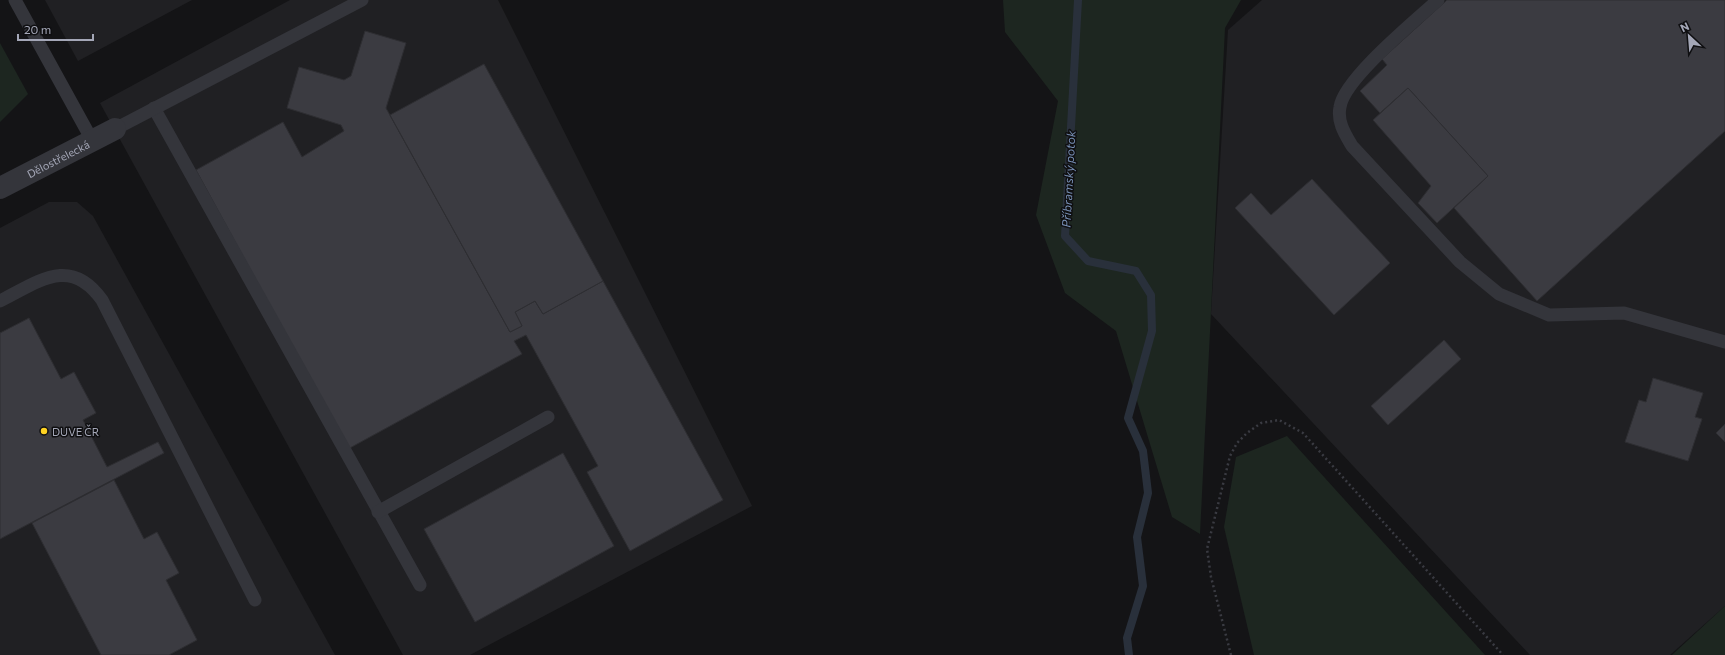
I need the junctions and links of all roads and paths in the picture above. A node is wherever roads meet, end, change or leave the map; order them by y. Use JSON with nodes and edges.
{"nodes":[{"id":1,"x":15,"y":0,"type":"edge"},
{"id":2,"x":362,"y":0,"type":"edge"},
{"id":3,"x":1438,"y":0,"type":"edge"},
{"id":4,"x":154,"y":108,"type":"junction"},
{"id":5,"x":115,"y":128,"type":"joint"},
{"id":6,"x":92,"y":140,"type":"junction"},
{"id":7,"x":0,"y":188,"type":"edge"},
{"id":8,"x":0,"y":301,"type":"edge"},
{"id":9,"x":1725,"y":342,"type":"edge"},
{"id":10,"x":548,"y":417,"type":"dead end"},
{"id":11,"x":378,"y":512,"type":"junction"},
{"id":12,"x":420,"y":586,"type":"dead end"},
{"id":13,"x":255,"y":600,"type":"dead end"},
{"id":14,"x":1231,"y":655,"type":"edge"},
{"id":15,"x":1503,"y":655,"type":"edge"}],
"edges":[{"from":1,"to":6,"type":"lane"},
{"from":2,"to":4,"type":"lane"},
{"from":3,"to":9,"type":"lane"},
{"from":4,"to":5,"type":"lane"},
{"from":4,"to":11,"type":"lane"},
{"from":5,"to":6,"type":"street","name":"Dělostřelecká"},
{"from":6,"to":7,"type":"street","name":"Dělostřelecká"},
{"from":8,"to":13,"type":"lane"},
{"from":10,"to":11,"type":"lane"},
{"from":11,"to":12,"type":"lane"},
{"from":14,"to":15,"type":"path"}]}
